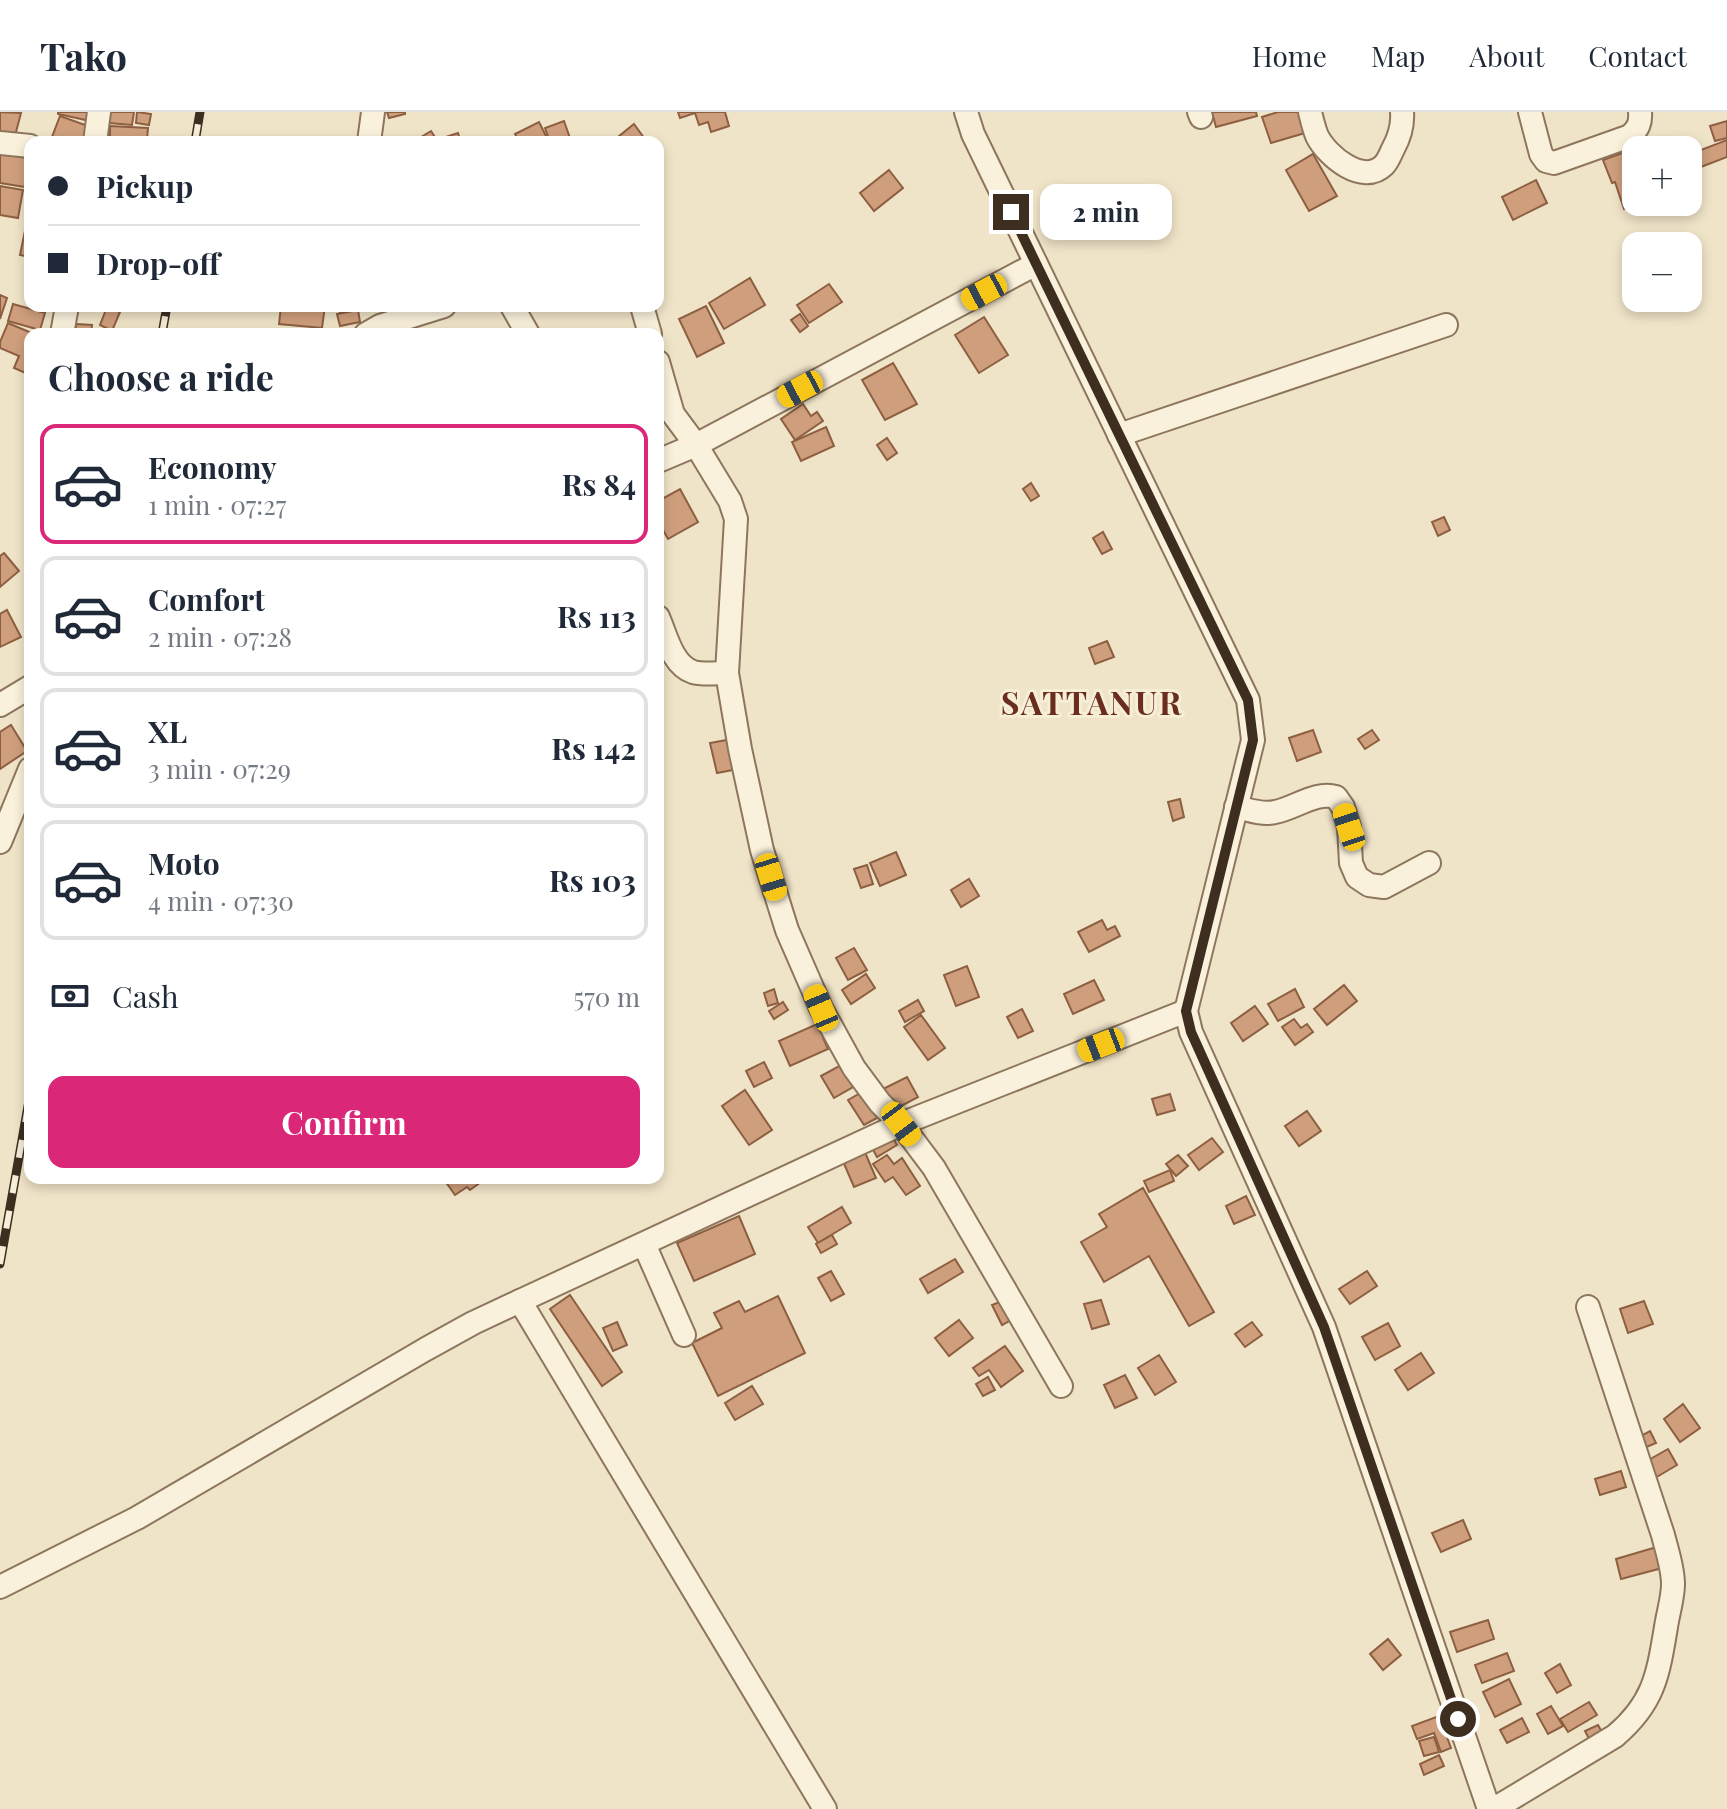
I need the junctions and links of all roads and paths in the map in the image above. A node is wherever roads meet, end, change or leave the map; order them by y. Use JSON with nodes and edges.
{"nodes":[{"id":1,"x":99,"y":112,"type":"edge"},
{"id":2,"x":373,"y":112,"type":"edge"},
{"id":3,"x":966,"y":112,"type":"edge"},
{"id":4,"x":1310,"y":112,"type":"edge"},
{"id":5,"x":1402,"y":112,"type":"edge"},
{"id":6,"x":1530,"y":112,"type":"edge"},
{"id":7,"x":1640,"y":112,"type":"edge"},
{"id":8,"x":96,"y":136,"type":"edge"},
{"id":9,"x":370,"y":136,"type":"edge"},
{"id":10,"x":0,"y":143,"type":"edge"},
{"id":11,"x":24,"y":145,"type":"edge"},
{"id":12,"x":1036,"y":264,"type":"junction"},
{"id":13,"x":425,"y":312,"type":"edge"},
{"id":14,"x":1446,"y":325,"type":"dead end"},
{"id":15,"x":376,"y":328,"type":"edge"},
{"id":16,"x":664,"y":383,"type":"edge"},
{"id":17,"x":1119,"y":435,"type":"junction"},
{"id":18,"x":696,"y":445,"type":"junction"},
{"id":19,"x":664,"y":458,"type":"edge"},
{"id":20,"x":664,"y":632,"type":"edge"},
{"id":21,"x":727,"y":673,"type":"junction"},
{"id":22,"x":24,"y":691,"type":"edge"},
{"id":23,"x":0,"y":705,"type":"edge"},
{"id":24,"x":24,"y":784,"type":"edge"},
{"id":25,"x":1236,"y":807,"type":"junction"},
{"id":26,"x":0,"y":842,"type":"edge"},
{"id":27,"x":1429,"y":863,"type":"dead end"},
{"id":28,"x":1186,"y":1011,"type":"junction"},
{"id":29,"x":901,"y":1124,"type":"junction"},
{"id":30,"x":644,"y":1244,"type":"junction"},
{"id":31,"x":520,"y":1301,"type":"junction"},
{"id":32,"x":1588,"y":1307,"type":"dead end"},
{"id":33,"x":684,"y":1335,"type":"dead end"},
{"id":34,"x":1061,"y":1386,"type":"dead end"},
{"id":35,"x":0,"y":1587,"type":"edge"},
{"id":36,"x":825,"y":1809,"type":"edge"},
{"id":37,"x":1492,"y":1809,"type":"edge"}],
"edges":[{"from":1,"to":8,"type":"street"},
{"from":2,"to":9,"type":"street"},
{"from":3,"to":12,"type":"street"},
{"from":4,"to":5,"type":"street"},
{"from":6,"to":7,"type":"street"},
{"from":10,"to":11,"type":"street"},
{"from":12,"to":17,"type":"street"},
{"from":12,"to":18,"type":"street"},
{"from":13,"to":15,"type":"street"},
{"from":14,"to":17,"type":"street"},
{"from":16,"to":18,"type":"street"},
{"from":17,"to":25,"type":"street"},
{"from":18,"to":19,"type":"street"},
{"from":18,"to":21,"type":"street"},
{"from":20,"to":21,"type":"street"},
{"from":21,"to":29,"type":"street"},
{"from":22,"to":23,"type":"street"},
{"from":24,"to":26,"type":"street"},
{"from":25,"to":27,"type":"street"},
{"from":25,"to":28,"type":"street"},
{"from":28,"to":29,"type":"street"},
{"from":28,"to":37,"type":"street"},
{"from":29,"to":30,"type":"street"},
{"from":29,"to":34,"type":"street"},
{"from":30,"to":31,"type":"street"},
{"from":30,"to":33,"type":"street"},
{"from":31,"to":35,"type":"street"},
{"from":31,"to":36,"type":"street"},
{"from":32,"to":37,"type":"street"}]}
